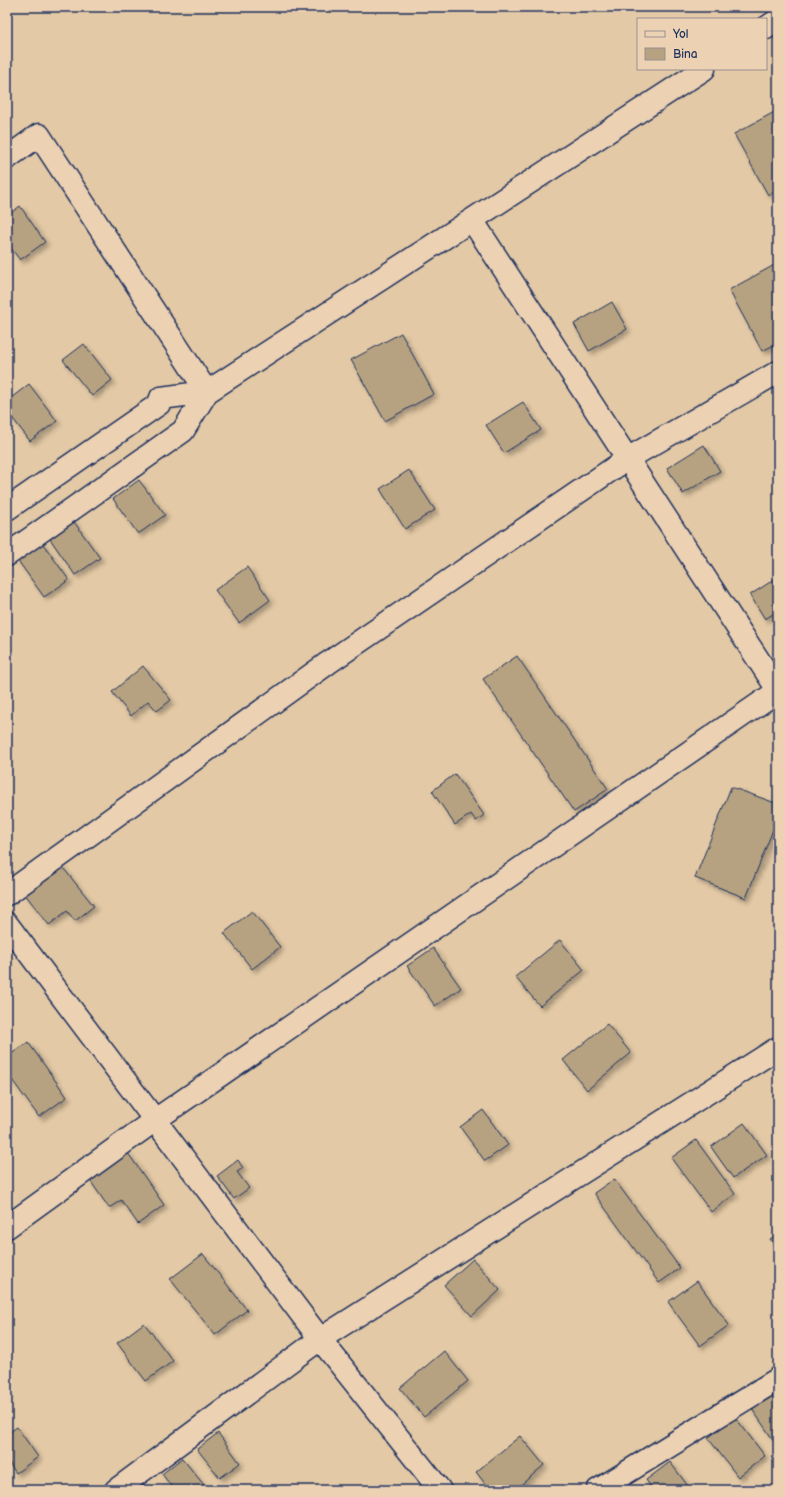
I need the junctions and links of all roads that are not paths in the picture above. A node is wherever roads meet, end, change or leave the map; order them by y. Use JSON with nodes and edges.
{"nodes":[{"id":1,"x":778,"y":20,"type":"edge"},
{"id":2,"x":767,"y":27,"type":"edge"},
{"id":3,"x":702,"y":70,"type":"edge"},
{"id":4,"x":7,"y":158,"type":"edge"},
{"id":5,"x":472,"y":220,"type":"junction"},
{"id":6,"x":778,"y":372,"type":"edge"},
{"id":7,"x":207,"y":392,"type":"junction"},
{"id":8,"x":627,"y":459,"type":"junction"},
{"id":9,"x":7,"y":509,"type":"edge"},
{"id":10,"x":7,"y":555,"type":"edge"},
{"id":11,"x":778,"y":691,"type":"edge"},
{"id":12,"x":7,"y":894,"type":"edge"},
{"id":13,"x":7,"y":924,"type":"edge"},
{"id":14,"x":778,"y":1048,"type":"edge"},
{"id":15,"x":155,"y":1120,"type":"junction"},
{"id":16,"x":7,"y":1228,"type":"edge"},
{"id":17,"x":320,"y":1339,"type":"junction"},
{"id":18,"x":778,"y":1379,"type":"edge"},
{"id":19,"x":116,"y":1490,"type":"edge"},
{"id":20,"x":440,"y":1490,"type":"edge"},
{"id":21,"x":598,"y":1490,"type":"edge"}],
"edges":[{"from":1,"to":2,"type":"street"},
{"from":3,"to":5,"type":"street"},
{"from":4,"to":7,"type":"street"},
{"from":5,"to":7,"type":"street"},
{"from":5,"to":8,"type":"street"},
{"from":6,"to":8,"type":"street"},
{"from":7,"to":9,"type":"street"},
{"from":7,"to":10,"type":"street"},
{"from":8,"to":11,"type":"street"},
{"from":8,"to":12,"type":"street"},
{"from":11,"to":15,"type":"street"},
{"from":13,"to":15,"type":"street"},
{"from":14,"to":17,"type":"street"},
{"from":15,"to":16,"type":"street"},
{"from":15,"to":17,"type":"street"},
{"from":17,"to":19,"type":"street"},
{"from":17,"to":20,"type":"street"},
{"from":18,"to":21,"type":"street"}]}
